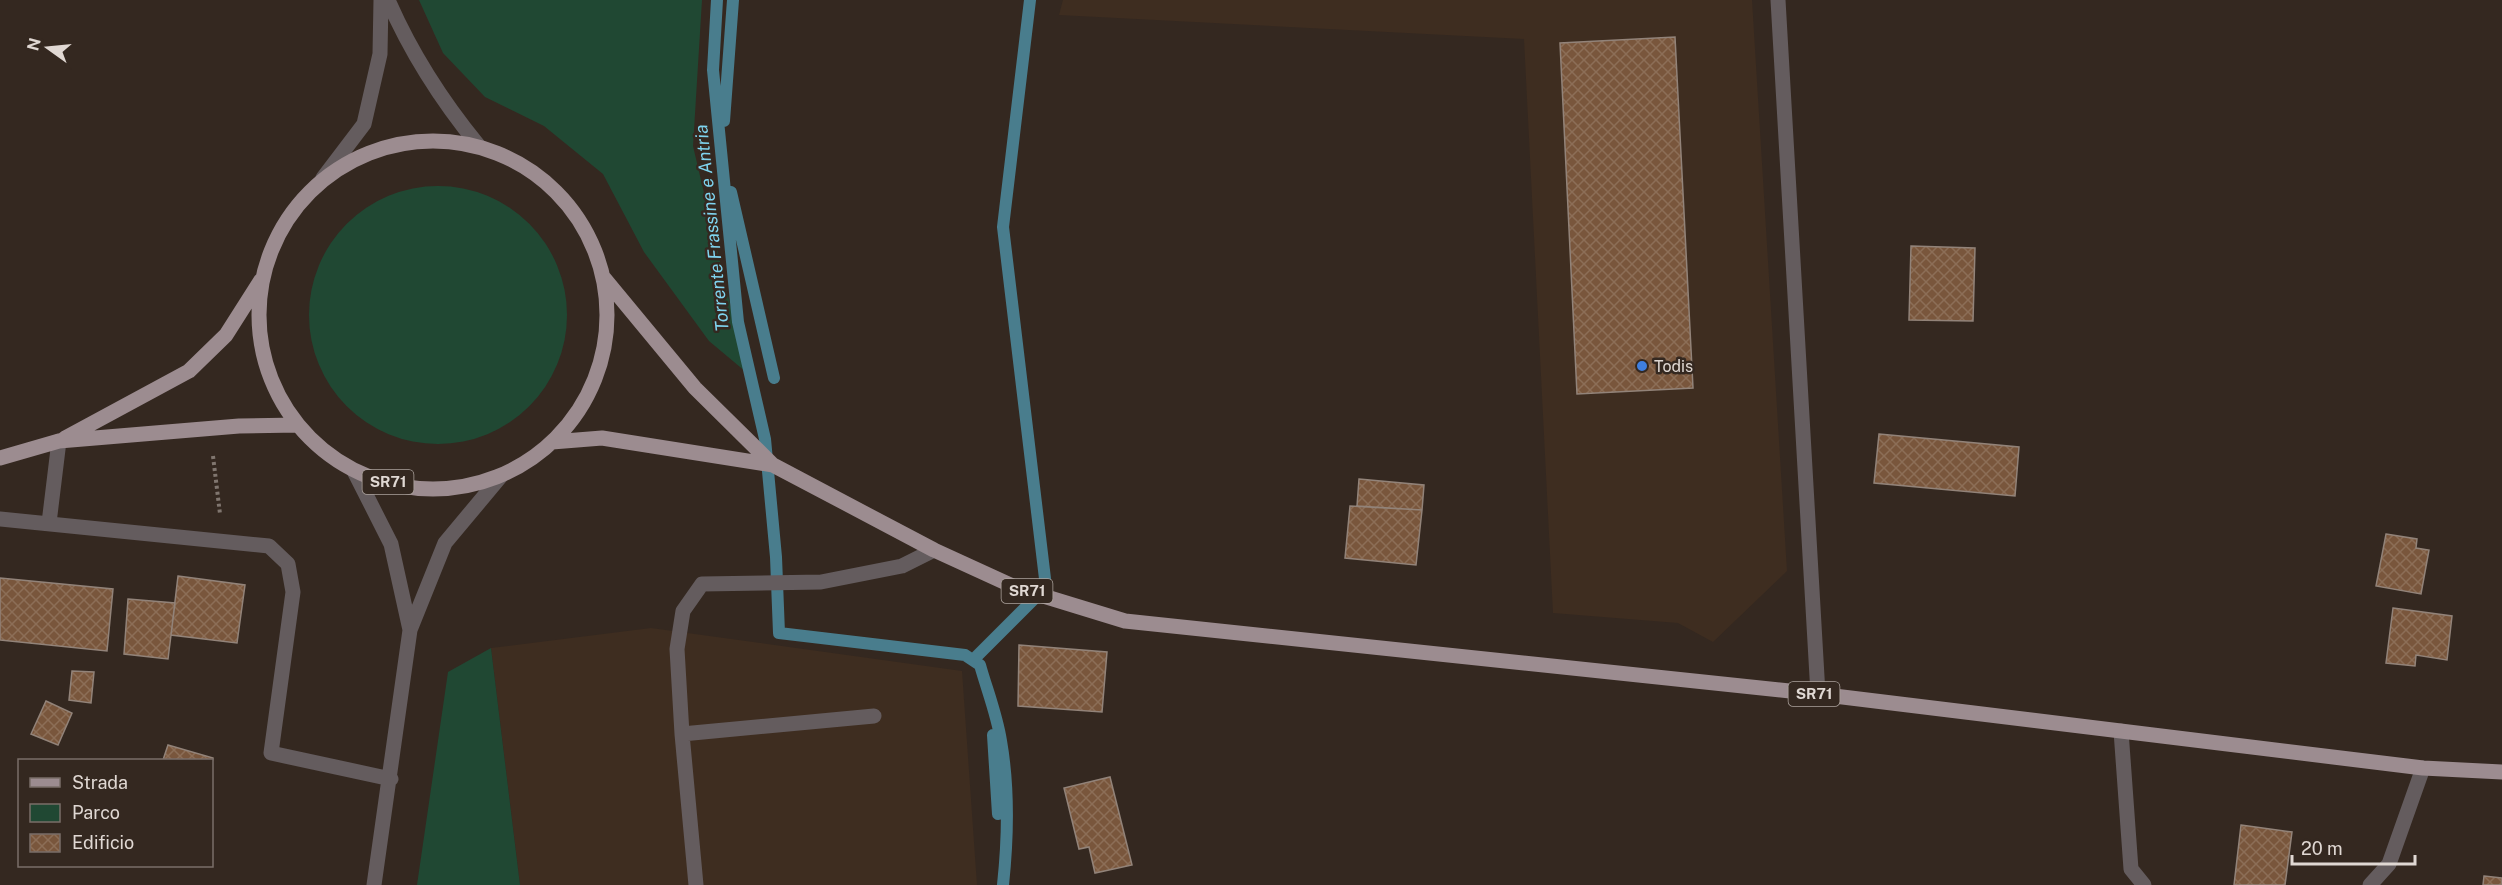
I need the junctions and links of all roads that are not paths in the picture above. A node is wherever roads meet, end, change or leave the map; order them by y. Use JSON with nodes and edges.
{"nodes":[{"id":1,"x":381,"y":0,"type":"edge"},
{"id":2,"x":388,"y":0,"type":"edge"},
{"id":3,"x":1778,"y":0,"type":"edge"},
{"id":4,"x":478,"y":146,"type":"junction"},
{"id":5,"x":323,"y":178,"type":"junction"},
{"id":6,"x":262,"y":278,"type":"junction"},
{"id":7,"x":604,"y":278,"type":"junction"},
{"id":8,"x":298,"y":426,"type":"junction"},
{"id":9,"x":59,"y":441,"type":"junction"},
{"id":10,"x":552,"y":442,"type":"junction"},
{"id":11,"x":0,"y":458,"type":"edge"},
{"id":12,"x":773,"y":465,"type":"junction"},
{"id":13,"x":354,"y":471,"type":"junction"},
{"id":14,"x":501,"y":476,"type":"junction"},
{"id":15,"x":0,"y":519,"type":"edge"},
{"id":16,"x":48,"y":523,"type":"junction"},
{"id":17,"x":934,"y":550,"type":"junction"},
{"id":18,"x":410,"y":630,"type":"junction"},
{"id":19,"x":1818,"y":694,"type":"junction"},
{"id":20,"x":874,"y":716,"type":"dead end"},
{"id":21,"x":2121,"y":731,"type":"junction"},
{"id":22,"x":682,"y":734,"type":"junction"},
{"id":23,"x":2423,"y":768,"type":"junction"},
{"id":24,"x":2502,"y":772,"type":"edge"},
{"id":25,"x":390,"y":779,"type":"junction"},
{"id":26,"x":374,"y":885,"type":"edge"},
{"id":27,"x":696,"y":885,"type":"edge"},
{"id":28,"x":2144,"y":885,"type":"edge"},
{"id":29,"x":2370,"y":885,"type":"edge"}],
"edges":[{"from":1,"to":5,"type":"street"},
{"from":2,"to":4,"type":"street"},
{"from":3,"to":19,"type":"street"},
{"from":4,"to":5,"type":"main road","number":"SR71"},
{"from":4,"to":7,"type":"main road","number":"SR71"},
{"from":5,"to":6,"type":"main road","number":"SR71"},
{"from":6,"to":8,"type":"main road","number":"SR71"},
{"from":6,"to":9,"type":"main road","number":"SR71"},
{"from":7,"to":10,"type":"main road","number":"SR71"},
{"from":7,"to":12,"type":"main road","number":"SR71"},
{"from":8,"to":9,"type":"main road","number":"SR71"},
{"from":8,"to":13,"type":"main road","number":"SR71"},
{"from":9,"to":11,"type":"main road","number":"SR71"},
{"from":9,"to":16,"type":"street"},
{"from":10,"to":12,"type":"main road","number":"SR71"},
{"from":10,"to":14,"type":"main road","number":"SR71"},
{"from":12,"to":17,"type":"main road","number":"SR71"},
{"from":13,"to":14,"type":"main road","number":"SR71"},
{"from":13,"to":18,"type":"street"},
{"from":14,"to":18,"type":"street"},
{"from":15,"to":16,"type":"street"},
{"from":16,"to":25,"type":"street"},
{"from":17,"to":19,"type":"main road","number":"SR71"},
{"from":17,"to":22,"type":"street"},
{"from":18,"to":25,"type":"street"},
{"from":19,"to":21,"type":"main road","number":"SR71"},
{"from":20,"to":22,"type":"street"},
{"from":21,"to":23,"type":"main road","number":"SR71"},
{"from":21,"to":28,"type":"street"},
{"from":22,"to":27,"type":"street"},
{"from":23,"to":24,"type":"main road","number":"SR71"},
{"from":23,"to":29,"type":"street"},
{"from":25,"to":26,"type":"street"}]}
